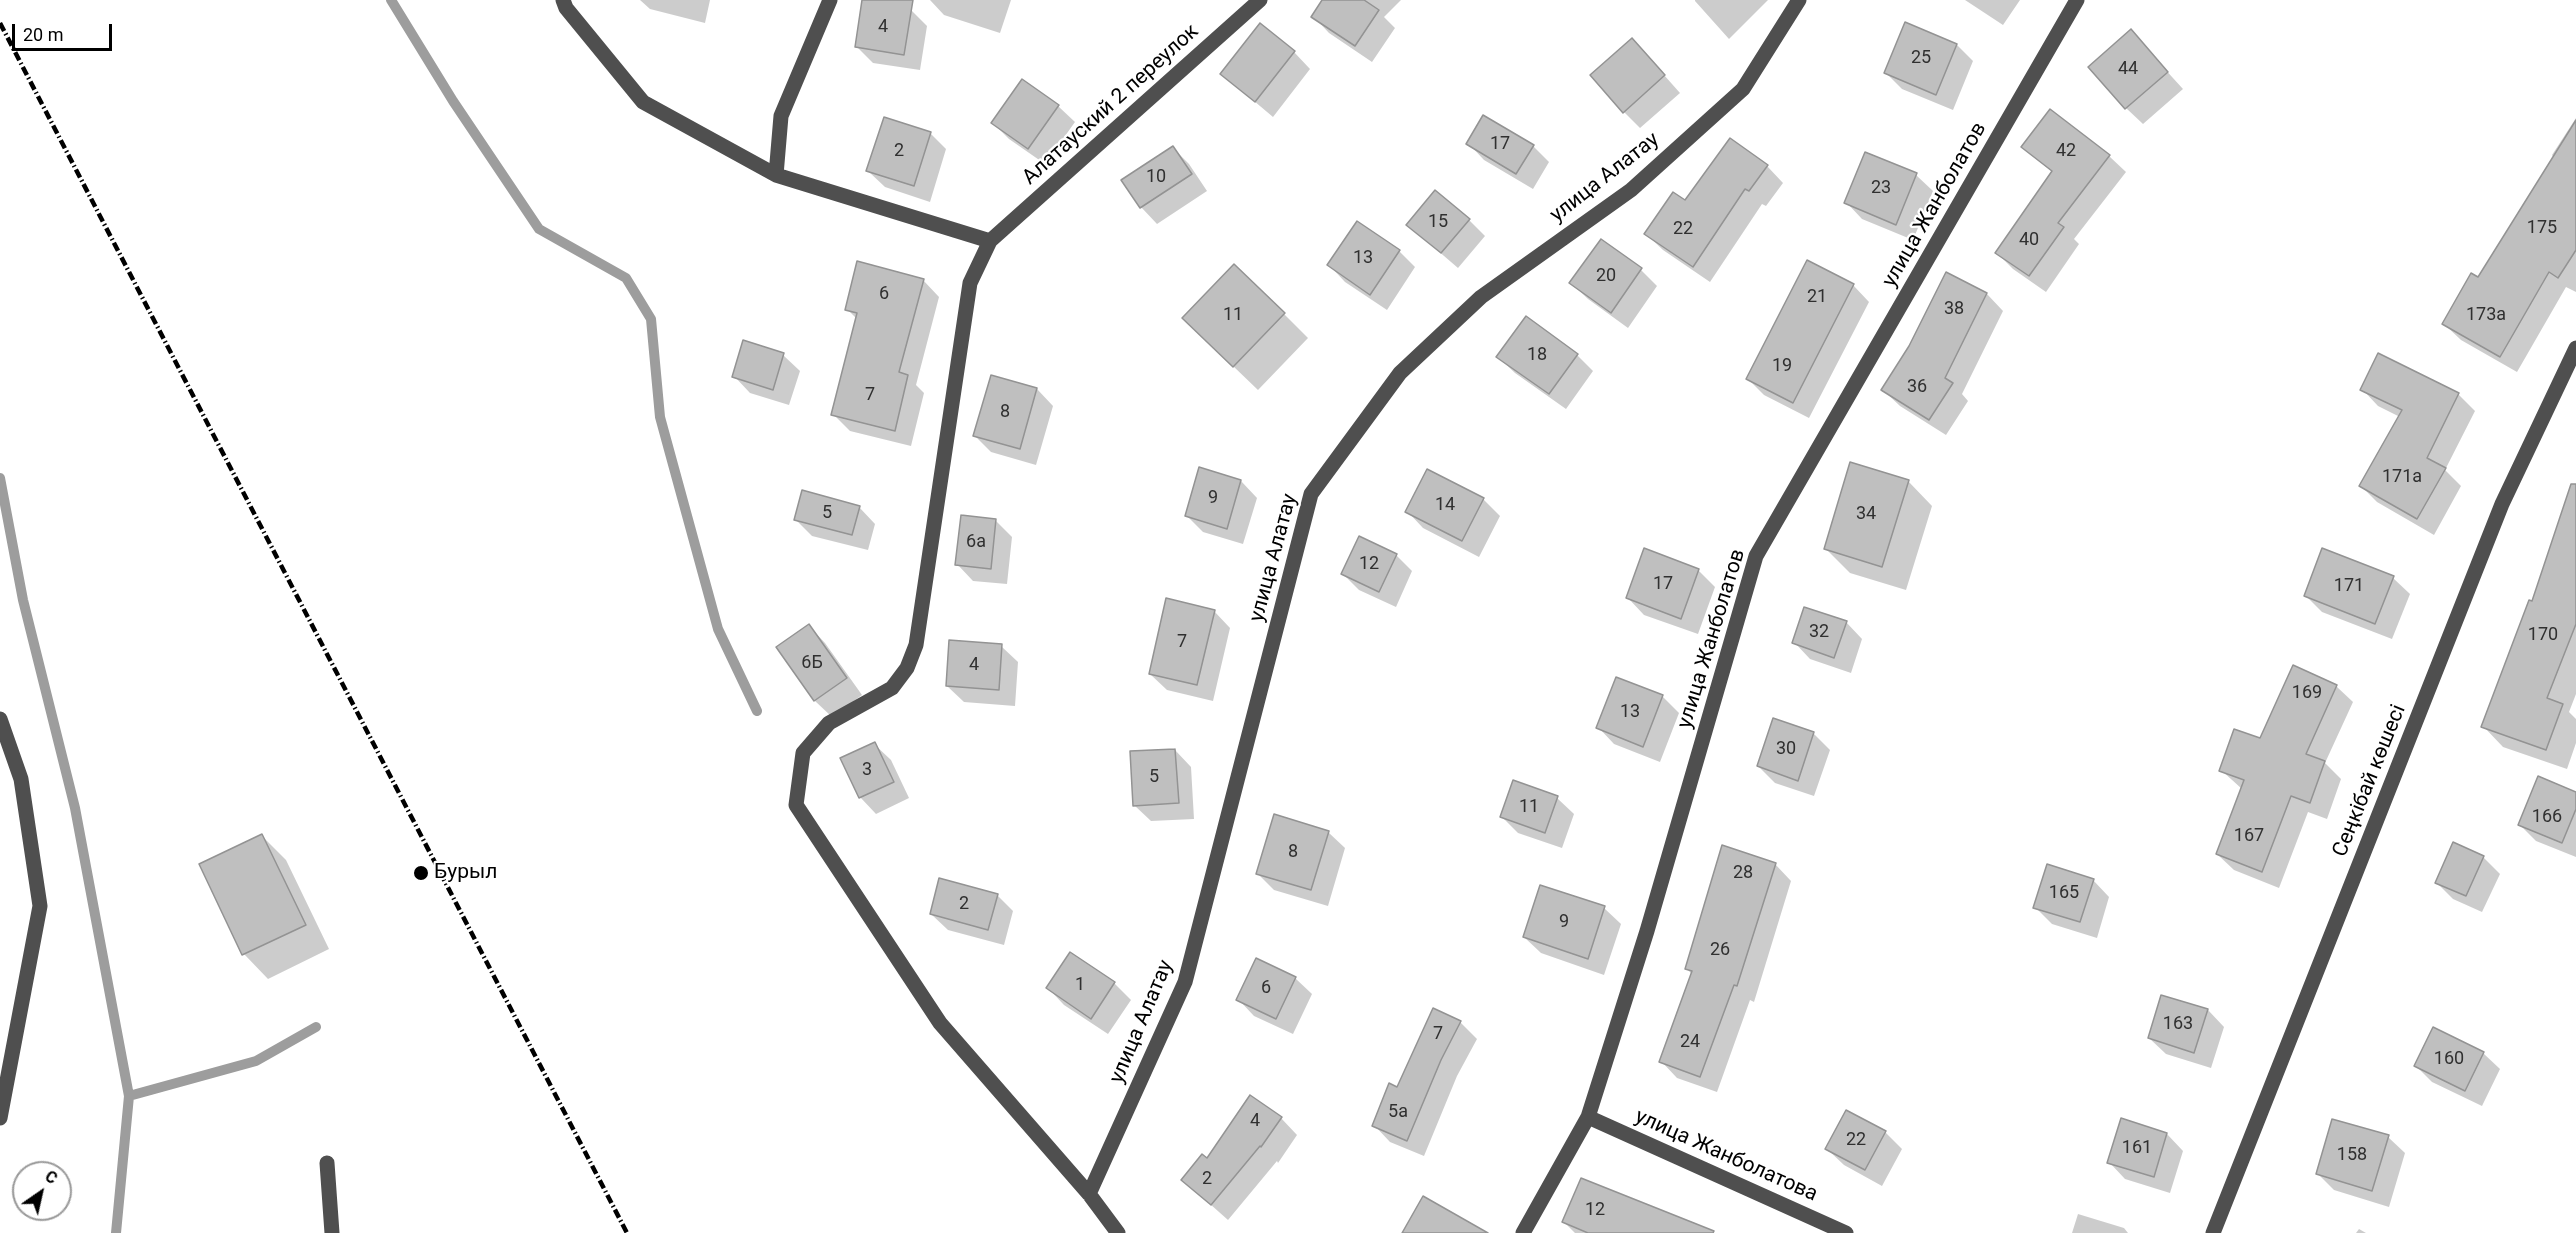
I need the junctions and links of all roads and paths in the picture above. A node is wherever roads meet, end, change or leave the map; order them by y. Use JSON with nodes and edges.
{"nodes":[{"id":1,"x":563,"y":0,"type":"edge"},
{"id":2,"x":830,"y":0,"type":"edge"},
{"id":3,"x":1260,"y":0,"type":"edge"},
{"id":4,"x":1799,"y":0,"type":"edge"},
{"id":5,"x":2077,"y":0,"type":"edge"},
{"id":6,"x":776,"y":175,"type":"junction"},
{"id":7,"x":990,"y":241,"type":"junction"},
{"id":8,"x":2576,"y":348,"type":"edge"},
{"id":9,"x":0,"y":720,"type":"edge"},
{"id":10,"x":1588,"y":1117,"type":"junction"},
{"id":11,"x":0,"y":1118,"type":"edge"},
{"id":12,"x":327,"y":1163,"type":"dead end"},
{"id":13,"x":1089,"y":1194,"type":"junction"},
{"id":14,"x":332,"y":1233,"type":"edge"},
{"id":15,"x":1118,"y":1233,"type":"edge"},
{"id":16,"x":1523,"y":1233,"type":"edge"},
{"id":17,"x":1846,"y":1233,"type":"edge"},
{"id":18,"x":2213,"y":1233,"type":"edge"}],
"edges":[{"from":1,"to":6,"type":"street"},
{"from":2,"to":6,"type":"street"},
{"from":3,"to":7,"type":"street","name":"Алатауский 2 переулок"},
{"from":4,"to":13,"type":"street","name":"улица Алатау"},
{"from":5,"to":10,"type":"street","name":"улица Жанболатов"},
{"from":6,"to":7,"type":"street"},
{"from":7,"to":13,"type":"street"},
{"from":8,"to":18,"type":"street","name":"Сеңкібай көшесі"},
{"from":9,"to":11,"type":"street"},
{"from":10,"to":16,"type":"street","name":"улица Жанболатов"},
{"from":10,"to":17,"type":"street","name":"улица Жанболатова"},
{"from":12,"to":14,"type":"street"},
{"from":13,"to":15,"type":"street"}]}
